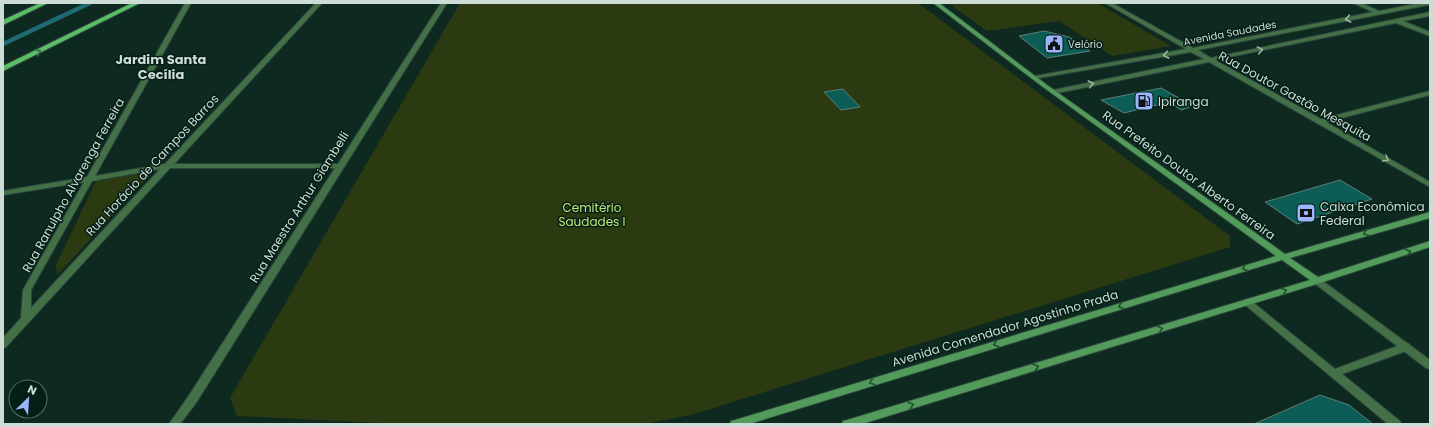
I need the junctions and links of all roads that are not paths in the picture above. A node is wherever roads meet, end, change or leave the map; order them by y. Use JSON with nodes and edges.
{"nodes":[{"id":1,"x":45,"y":3,"type":"edge"},
{"id":2,"x":137,"y":3,"type":"edge"},
{"id":3,"x":188,"y":3,"type":"edge"},
{"id":4,"x":319,"y":3,"type":"edge"},
{"id":5,"x":444,"y":3,"type":"edge"},
{"id":6,"x":936,"y":3,"type":"edge"},
{"id":7,"x":1108,"y":3,"type":"edge"},
{"id":8,"x":1356,"y":3,"type":"edge"},
{"id":9,"x":1428,"y":3,"type":"edge"},
{"id":10,"x":1379,"y":13,"type":"junction"},
{"id":11,"x":1430,"y":14,"type":"edge"},
{"id":12,"x":1398,"y":21,"type":"junction"},
{"id":13,"x":3,"y":23,"type":"edge"},
{"id":14,"x":1430,"y":34,"type":"edge"},
{"id":15,"x":1191,"y":50,"type":"junction"},
{"id":16,"x":1210,"y":60,"type":"junction"},
{"id":17,"x":3,"y":69,"type":"edge"},
{"id":18,"x":1035,"y":78,"type":"junction"},
{"id":19,"x":1053,"y":92,"type":"junction"},
{"id":20,"x":1430,"y":93,"type":"edge"},
{"id":21,"x":1320,"y":121,"type":"junction"},
{"id":22,"x":168,"y":166,"type":"junction"},
{"id":23,"x":339,"y":166,"type":"junction"},
{"id":24,"x":89,"y":180,"type":"junction"},
{"id":25,"x":1430,"y":185,"type":"edge"},
{"id":26,"x":3,"y":193,"type":"edge"},
{"id":27,"x":1430,"y":215,"type":"edge"},
{"id":28,"x":1430,"y":244,"type":"edge"},
{"id":29,"x":1282,"y":257,"type":"junction"},
{"id":30,"x":1317,"y":281,"type":"junction"},
{"id":31,"x":1247,"y":302,"type":"junction"},
{"id":32,"x":26,"y":320,"type":"junction"},
{"id":33,"x":3,"y":344,"type":"edge"},
{"id":34,"x":1406,"y":347,"type":"junction"},
{"id":35,"x":1430,"y":365,"type":"edge"},
{"id":36,"x":1334,"y":373,"type":"junction"},
{"id":37,"x":174,"y":424,"type":"edge"},
{"id":38,"x":735,"y":424,"type":"edge"},
{"id":39,"x":847,"y":424,"type":"edge"},
{"id":40,"x":1396,"y":424,"type":"edge"}],
"edges":[{"from":1,"to":13,"type":"main road"},
{"from":17,"to":2,"type":"main road","one_way":true},
{"from":3,"to":24,"type":"street","name":"Rua Ranulpho Alvarenga Ferreira"},
{"from":4,"to":22,"type":"street","name":"Rua Horácio de Campos Barros"},
{"from":5,"to":23,"type":"street","name":"Rua Maestro Arthur Giambelli"},
{"from":6,"to":18,"type":"main road","name":"Rua Prefeito Doutor Alberto Ferreira"},
{"from":7,"to":15,"type":"street","name":"Rua Doutor Gastão Mesquita"},
{"from":8,"to":10,"type":"street"},
{"from":9,"to":10,"type":"street","name":"Avenida Saudades"},
{"from":10,"to":12,"type":"street"},
{"from":10,"to":15,"type":"street","name":"Avenida Saudades","one_way":true},
{"from":11,"to":12,"type":"street","name":"Avenida Saudades"},
{"from":12,"to":14,"type":"street"},
{"from":16,"to":12,"type":"street","name":"Avenida Saudades","one_way":true},
{"from":15,"to":16,"type":"street","name":"Rua Doutor Gastão Mesquita"},
{"from":15,"to":18,"type":"street","name":"Avenida Saudades","one_way":true},
{"from":19,"to":16,"type":"street","name":"Avenida Saudades","one_way":true},
{"from":16,"to":21,"type":"street","name":"Rua Doutor Gastão Mesquita"},
{"from":18,"to":19,"type":"main road","name":"Rua Prefeito Doutor Alberto Ferreira"},
{"from":19,"to":29,"type":"main road","name":"Rua Prefeito Doutor Alberto Ferreira"},
{"from":20,"to":21,"type":"street"},
{"from":21,"to":25,"type":"street","name":"Rua Doutor Gastão Mesquita","one_way":true},
{"from":22,"to":23,"type":"street"},
{"from":22,"to":24,"type":"street"},
{"from":22,"to":32,"type":"street","name":"Rua Horácio de Campos Barros"},
{"from":23,"to":37,"type":"street","name":"Rua Maestro Arthur Giambelli"},
{"from":24,"to":26,"type":"street"},
{"from":24,"to":32,"type":"street","name":"Rua Ranulpho Alvarenga Ferreira"},
{"from":27,"to":29,"type":"main road","name":"Avenida Comendador Agostinho Prada","one_way":true},
{"from":30,"to":28,"type":"main road","one_way":true},
{"from":29,"to":30,"type":"main road","name":"Rua Prefeito Doutor Alberto Ferreira"},
{"from":29,"to":38,"type":"main road","name":"Avenida Comendador Agostinho Prada","one_way":true},
{"from":31,"to":30,"type":"main road","one_way":true},
{"from":30,"to":34,"type":"street","name":"Rua Prefeito Doutor Alberto Ferreira"},
{"from":31,"to":36,"type":"street"},
{"from":39,"to":31,"type":"main road","one_way":true},
{"from":32,"to":33,"type":"street","name":"Rua Horácio de Campos Barros"},
{"from":34,"to":35,"type":"street","name":"Rua Prefeito Doutor Alberto Ferreira"},
{"from":34,"to":36,"type":"street"},
{"from":36,"to":40,"type":"street"}]}
